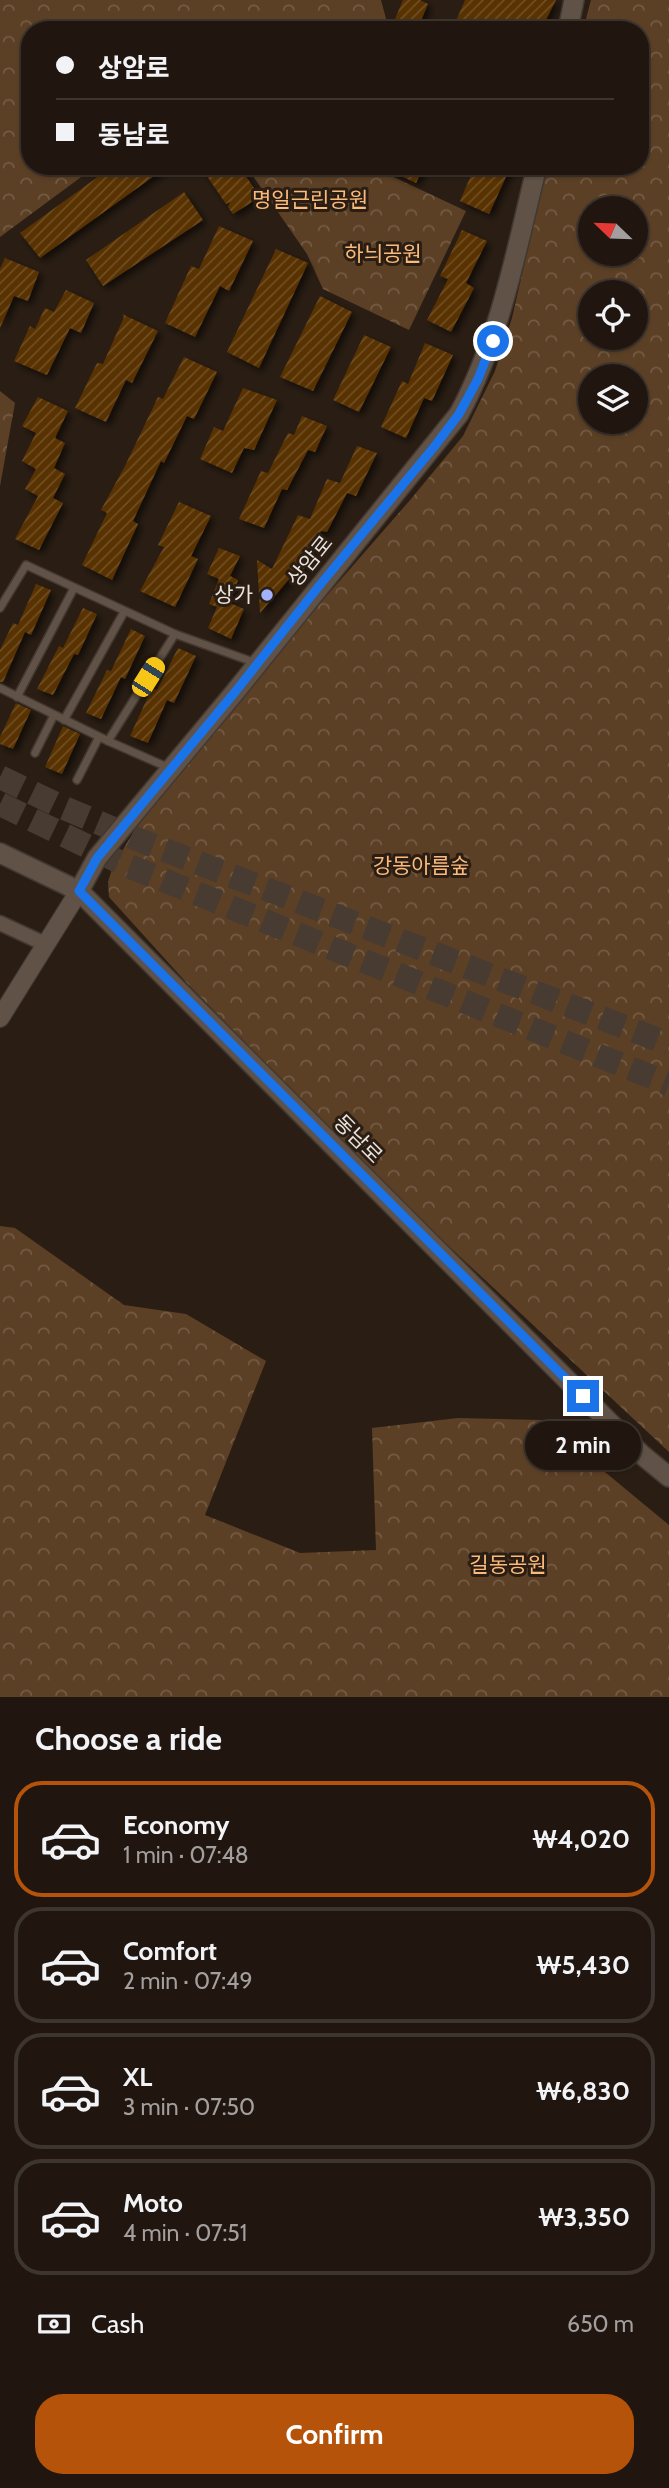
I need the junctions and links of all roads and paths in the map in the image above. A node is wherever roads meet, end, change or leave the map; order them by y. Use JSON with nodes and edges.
{"nodes":[{"id":1,"x":574,"y":0,"type":"edge"},
{"id":2,"x":570,"y":21,"type":"edge"},
{"id":3,"x":535,"y":175,"type":"edge"},
{"id":4,"x":75,"y":588,"type":"junction"},
{"id":5,"x":0,"y":608,"type":"edge"},
{"id":6,"x":124,"y":612,"type":"junction"},
{"id":7,"x":175,"y":634,"type":"junction"},
{"id":8,"x":257,"y":663,"type":"junction"},
{"id":9,"x":2,"y":689,"type":"edge"},
{"id":10,"x":17,"y":697,"type":"junction"},
{"id":11,"x":0,"y":699,"type":"edge"},
{"id":12,"x":54,"y":715,"type":"junction"},
{"id":13,"x":64,"y":720,"type":"junction"},
{"id":14,"x":99,"y":737,"type":"junction"},
{"id":15,"x":108,"y":741,"type":"junction"},
{"id":16,"x":35,"y":752,"type":"dead end"},
{"id":17,"x":167,"y":767,"type":"dead end"},
{"id":18,"x":77,"y":780,"type":"dead end"},
{"id":19,"x":0,"y":853,"type":"edge"},
{"id":20,"x":79,"y":891,"type":"junction"},
{"id":21,"x":0,"y":923,"type":"edge"},
{"id":22,"x":45,"y":944,"type":"junction"},
{"id":23,"x":0,"y":1018,"type":"edge"},
{"id":24,"x":669,"y":1476,"type":"edge"}],
"edges":[{"from":1,"to":2,"type":"main road"},
{"from":3,"to":8,"type":"main road","name":"상암로"},
{"from":4,"to":5,"type":"lane"},
{"from":4,"to":6,"type":"lane"},
{"from":4,"to":10,"type":"lane"},
{"from":6,"to":7,"type":"lane"},
{"from":6,"to":13,"type":"lane"},
{"from":7,"to":8,"type":"lane"},
{"from":7,"to":15,"type":"lane"},
{"from":8,"to":20,"type":"main road","name":"상암로"},
{"from":9,"to":10,"type":"lane"},
{"from":9,"to":11,"type":"lane"},
{"from":10,"to":12,"type":"lane"},
{"from":12,"to":13,"type":"lane"},
{"from":12,"to":16,"type":"lane"},
{"from":13,"to":14,"type":"lane"},
{"from":14,"to":15,"type":"lane"},
{"from":14,"to":18,"type":"lane"},
{"from":15,"to":17,"type":"lane"},
{"from":19,"to":20,"type":"main road","name":"동남로"},
{"from":20,"to":22,"type":"street","name":"상암로"},
{"from":20,"to":24,"type":"main road","name":"동남로"},
{"from":21,"to":22,"type":"street"},
{"from":22,"to":23,"type":"street","name":"상암로"}]}
